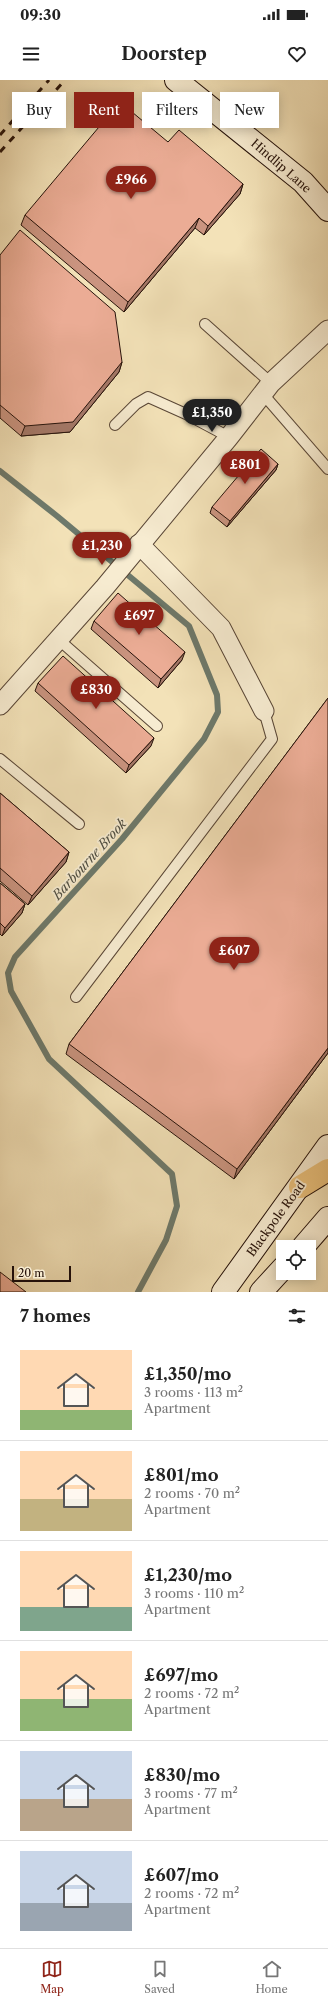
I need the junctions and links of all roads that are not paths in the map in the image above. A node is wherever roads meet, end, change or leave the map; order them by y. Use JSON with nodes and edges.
{"nodes":[{"id":1,"x":176,"y":80,"type":"edge"},
{"id":2,"x":328,"y":210,"type":"edge"},
{"id":3,"x":205,"y":324,"type":"dead end"},
{"id":4,"x":328,"y":330,"type":"edge"},
{"id":5,"x":267,"y":388,"type":"junction"},
{"id":6,"x":115,"y":425,"type":"dead end"},
{"id":7,"x":229,"y":437,"type":"junction"},
{"id":8,"x":328,"y":469,"type":"edge"},
{"id":9,"x":139,"y":544,"type":"junction"},
{"id":10,"x":58,"y":639,"type":"junction"},
{"id":11,"x":0,"y":705,"type":"edge"},
{"id":12,"x":264,"y":711,"type":"joint"},
{"id":13,"x":157,"y":726,"type":"dead end"},
{"id":14,"x":0,"y":759,"type":"edge"},
{"id":15,"x":79,"y":824,"type":"dead end"},
{"id":16,"x":76,"y":997,"type":"dead end"},
{"id":17,"x":328,"y":1146,"type":"edge"},
{"id":18,"x":328,"y":1170,"type":"edge"},
{"id":19,"x":300,"y":1187,"type":"junction"},
{"id":20,"x":328,"y":1218,"type":"edge"},
{"id":21,"x":309,"y":1240,"type":"edge"},
{"id":22,"x":276,"y":1276,"type":"edge"},
{"id":23,"x":223,"y":1292,"type":"edge"},
{"id":24,"x":262,"y":1292,"type":"edge"}],
"edges":[{"from":1,"to":2,"type":"main road","name":"Hindlip Lane"},
{"from":3,"to":5,"type":"lane"},
{"from":4,"to":5,"type":"street"},
{"from":5,"to":7,"type":"street"},
{"from":5,"to":8,"type":"lane"},
{"from":6,"to":7,"type":"lane"},
{"from":7,"to":9,"type":"street"},
{"from":9,"to":10,"type":"street"},
{"from":9,"to":12,"type":"street"},
{"from":10,"to":11,"type":"street"},
{"from":10,"to":13,"type":"lane"},
{"from":12,"to":16,"type":"lane"},
{"from":14,"to":15,"type":"lane"},
{"from":17,"to":19,"type":"main road","name":"Blackpole Road"},
{"from":18,"to":19,"type":"highway"},
{"from":19,"to":23,"type":"main road","name":"Blackpole Road"},
{"from":20,"to":21,"type":"main road"},
{"from":22,"to":24,"type":"main road"}]}
